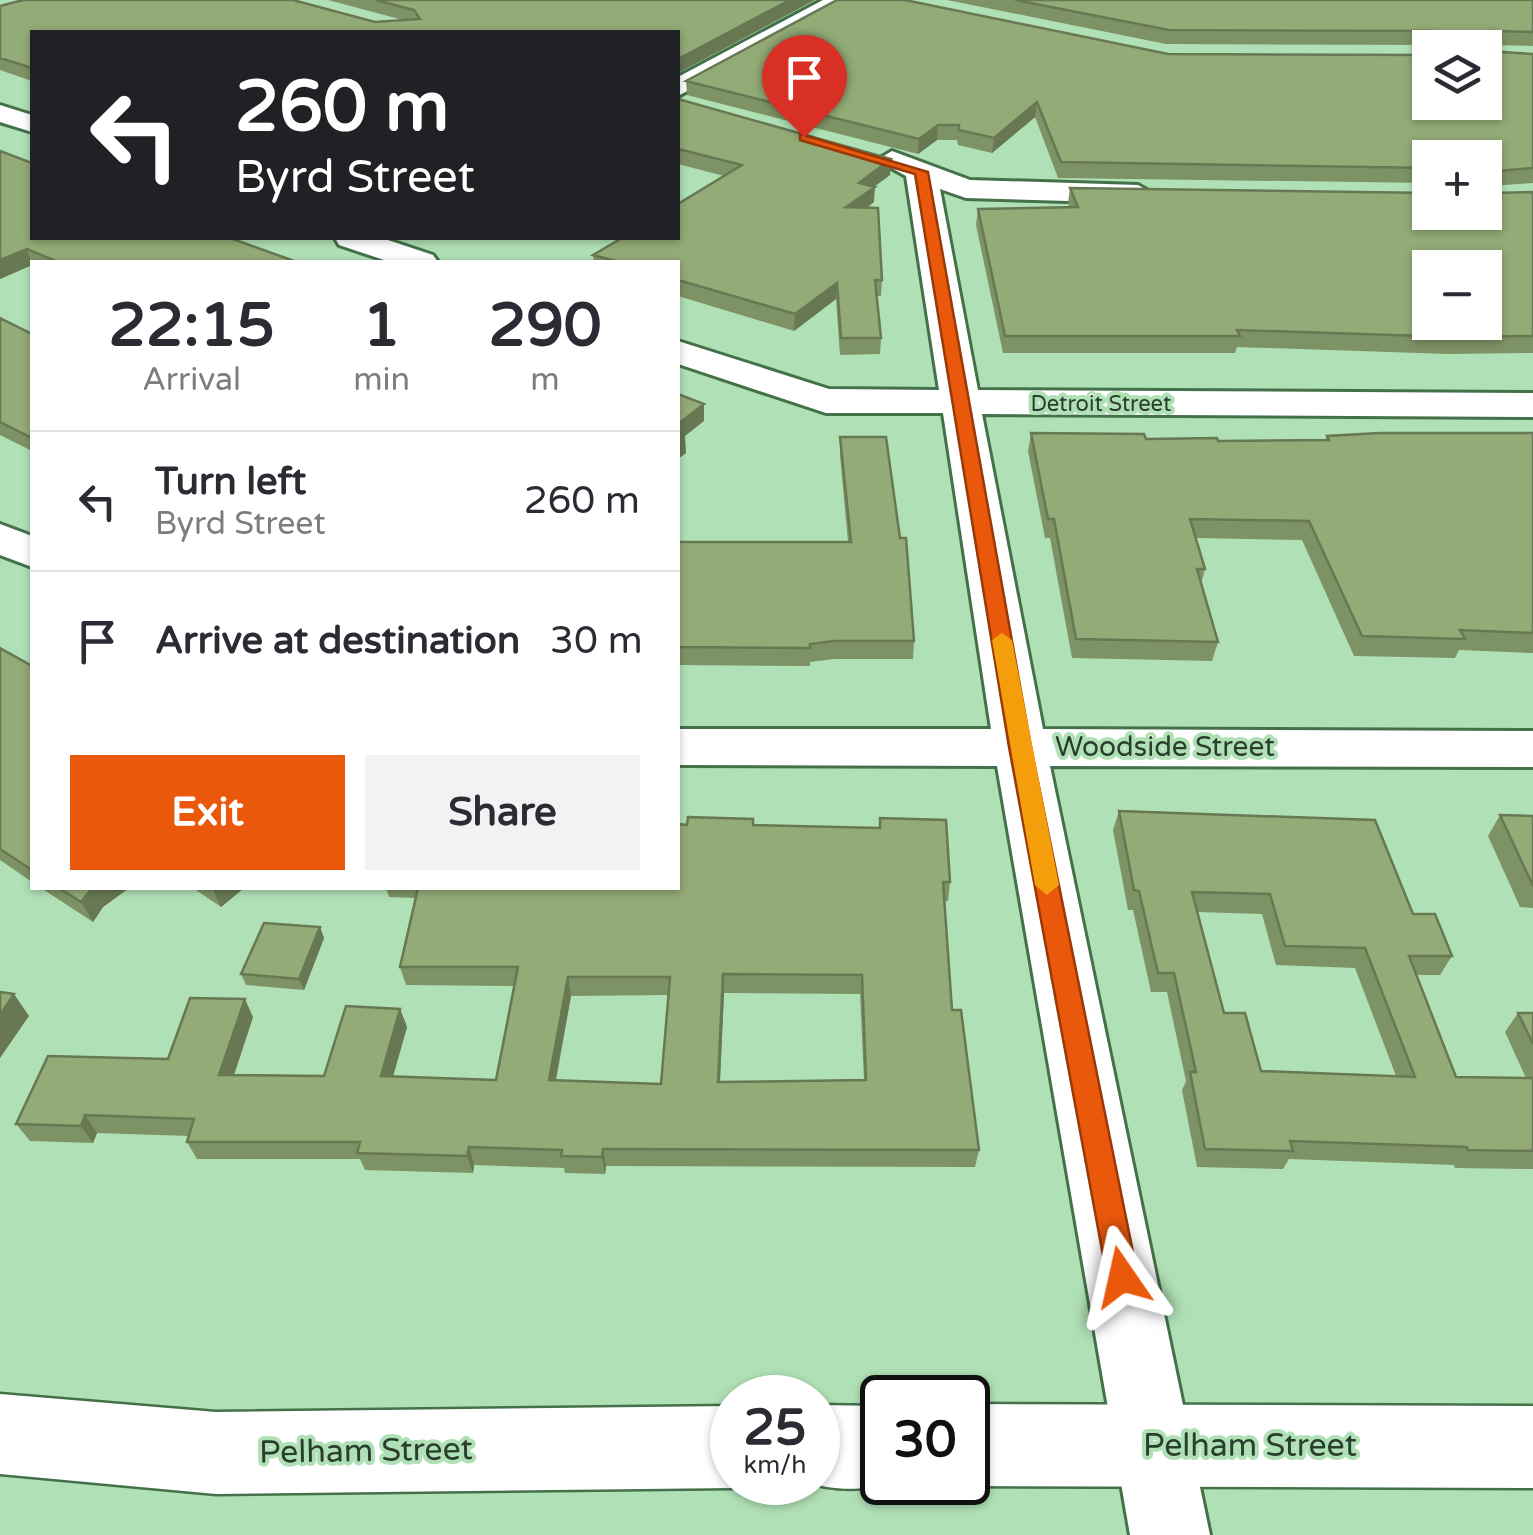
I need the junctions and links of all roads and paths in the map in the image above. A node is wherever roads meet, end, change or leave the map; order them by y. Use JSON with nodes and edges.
{"nodes":[{"id":1,"x":841,"y":0,"type":"edge"},
{"id":2,"x":684,"y":100,"type":"edge"},
{"id":3,"x":0,"y":113,"type":"edge"},
{"id":4,"x":30,"y":123,"type":"edge"},
{"id":5,"x":858,"y":151,"type":"edge"},
{"id":6,"x":922,"y":172,"type":"junction"},
{"id":7,"x":1164,"y":194,"type":"edge"},
{"id":8,"x":373,"y":240,"type":"edge"},
{"id":9,"x":416,"y":260,"type":"edge"},
{"id":10,"x":680,"y":353,"type":"edge"},
{"id":11,"x":959,"y":404,"type":"junction"},
{"id":12,"x":1533,"y":405,"type":"edge"},
{"id":13,"x":0,"y":536,"type":"edge"},
{"id":14,"x":30,"y":553,"type":"edge"},
{"id":15,"x":680,"y":747,"type":"edge"},
{"id":16,"x":1020,"y":747,"type":"junction"},
{"id":17,"x":1533,"y":749,"type":"edge"},
{"id":18,"x":0,"y":1434,"type":"edge"},
{"id":19,"x":990,"y":1445,"type":"edge"},
{"id":20,"x":1154,"y":1446,"type":"junction"},
{"id":21,"x":710,"y":1447,"type":"edge"},
{"id":22,"x":1533,"y":1447,"type":"edge"},
{"id":23,"x":1170,"y":1535,"type":"edge"}],
"edges":[{"from":1,"to":2,"type":"street"},
{"from":3,"to":4,"type":"street"},
{"from":5,"to":6,"type":"street"},
{"from":6,"to":7,"type":"street"},
{"from":6,"to":11,"type":"street"},
{"from":8,"to":9,"type":"street"},
{"from":10,"to":11,"type":"street","name":"Detroit Street"},
{"from":11,"to":12,"type":"street","name":"Detroit Street"},
{"from":11,"to":16,"type":"street"},
{"from":13,"to":14,"type":"street"},
{"from":15,"to":16,"type":"street","name":"Woodside Street"},
{"from":16,"to":17,"type":"street","name":"Woodside Street"},
{"from":16,"to":20,"type":"street"},
{"from":18,"to":21,"type":"street","name":"Pelham Street"},
{"from":19,"to":20,"type":"street","name":"Pelham Street"},
{"from":20,"to":22,"type":"street","name":"Pelham Street"},
{"from":20,"to":23,"type":"street"}]}
